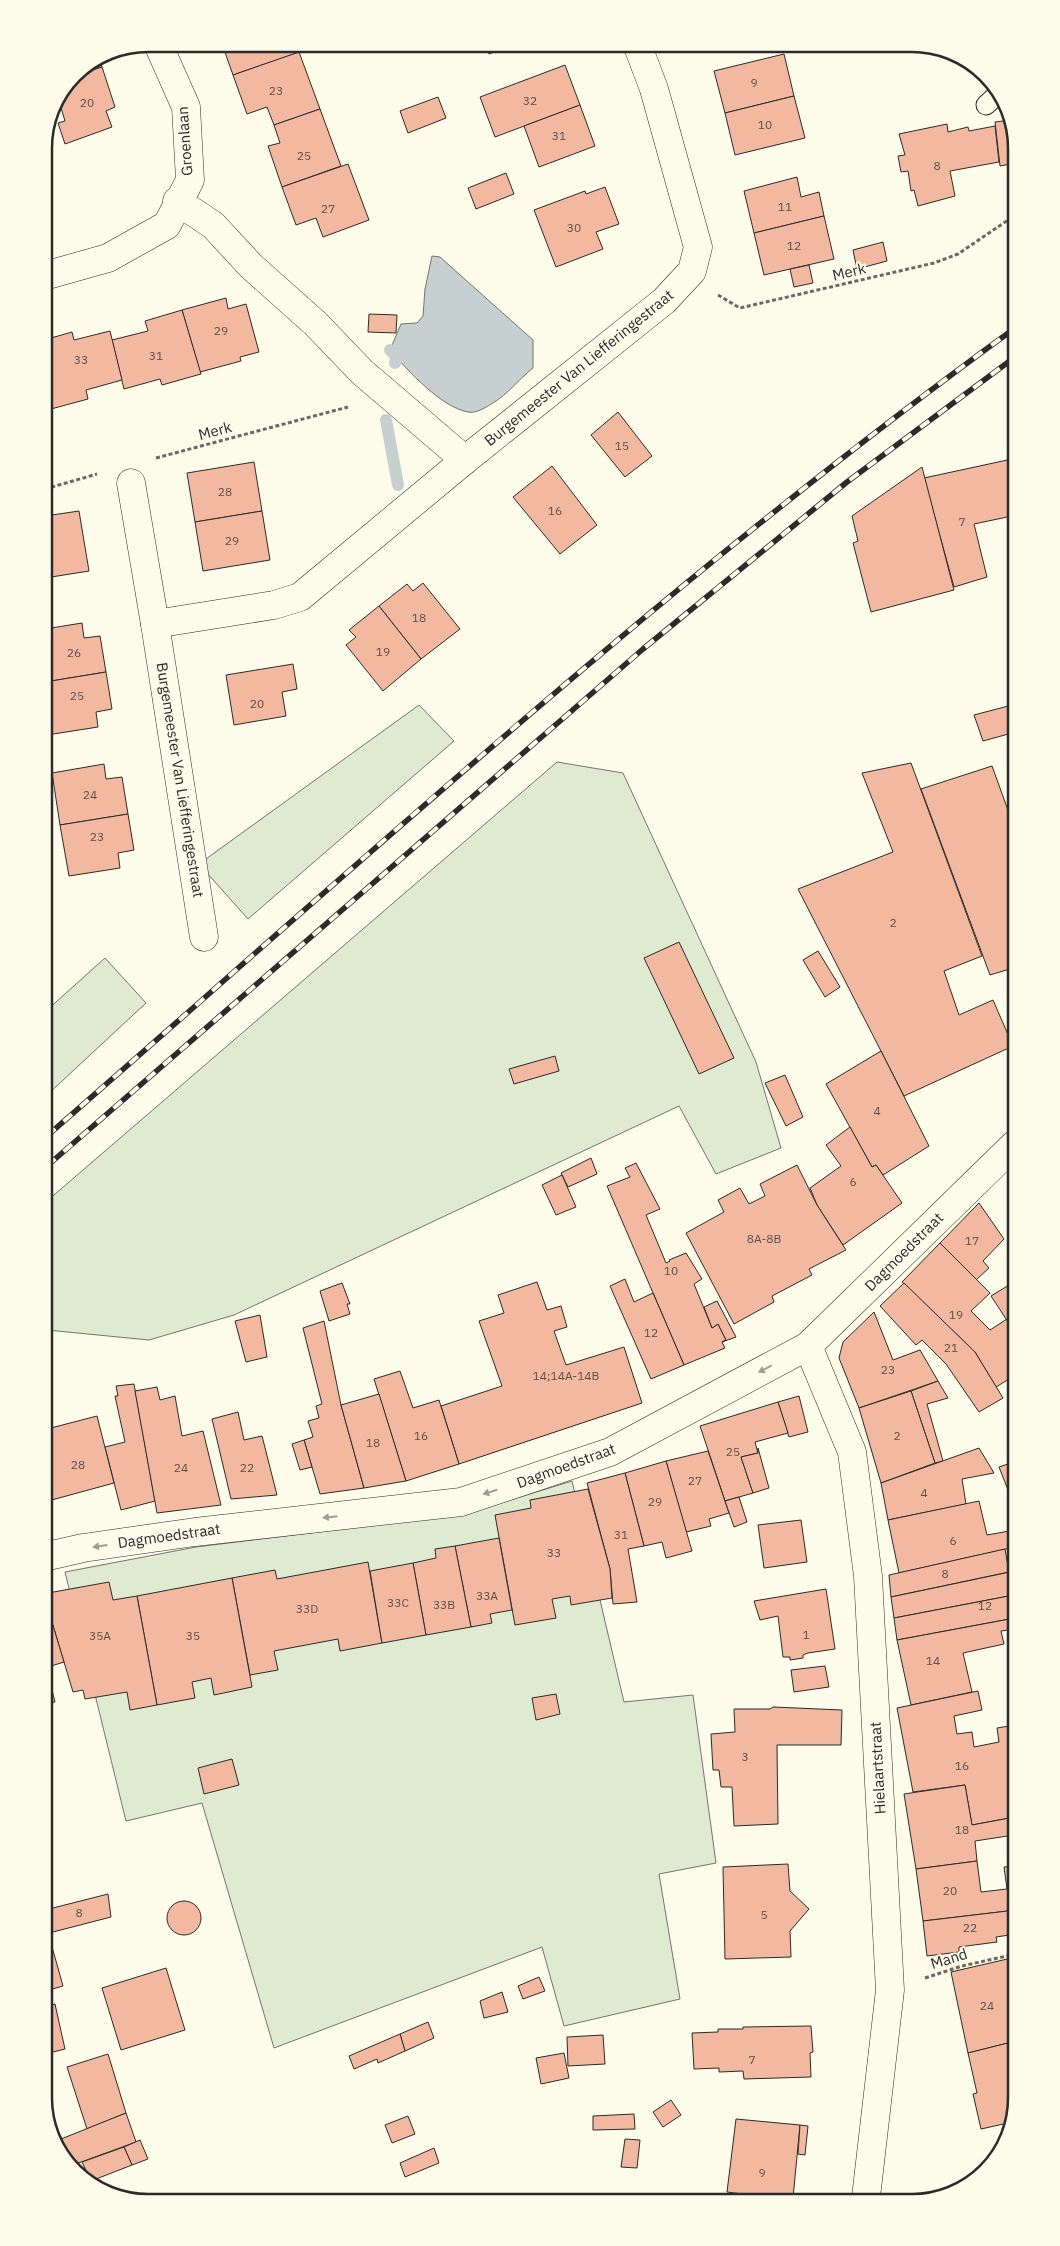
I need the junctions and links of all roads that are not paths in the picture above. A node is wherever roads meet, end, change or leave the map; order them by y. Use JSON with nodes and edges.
{"nodes":[{"id":1,"x":162,"y":53,"type":"edge"},
{"id":2,"x":640,"y":53,"type":"edge"},
{"id":3,"x":177,"y":202,"type":"junction"},
{"id":4,"x":53,"y":273,"type":"edge"},
{"id":5,"x":465,"y":460,"type":"junction"},
{"id":6,"x":139,"y":472,"type":"road end"},
{"id":7,"x":155,"y":624,"type":"junction"},
{"id":8,"x":204,"y":937,"type":"dead end"},
{"id":9,"x":1008,"y":1151,"type":"edge"},
{"id":10,"x":808,"y":1346,"type":"junction"},
{"id":11,"x":52,"y":1555,"type":"edge"},
{"id":12,"x":866,"y":2194,"type":"edge"}],
"edges":[{"from":1,"to":3,"type":"street","name":"Groenlaan"},
{"from":2,"to":5,"type":"street","name":"Burgemeester Van Liefferingestraat"},
{"from":3,"to":4,"type":"street","name":"Groenlaan"},
{"from":3,"to":5,"type":"street"},
{"from":5,"to":7,"type":"street","name":"Burgemeester Van Liefferingestraat"},
{"from":6,"to":7,"type":"street","name":"Burgemeester Van Liefferingestraat"},
{"from":7,"to":8,"type":"street","name":"Burgemeester Van Liefferingestraat"},
{"from":9,"to":10,"type":"street","name":"Dagmoedstraat"},
{"from":10,"to":11,"type":"street","name":"Dagmoedstraat","one_way":true},
{"from":10,"to":12,"type":"street","name":"Hielaartstraat"}]}
